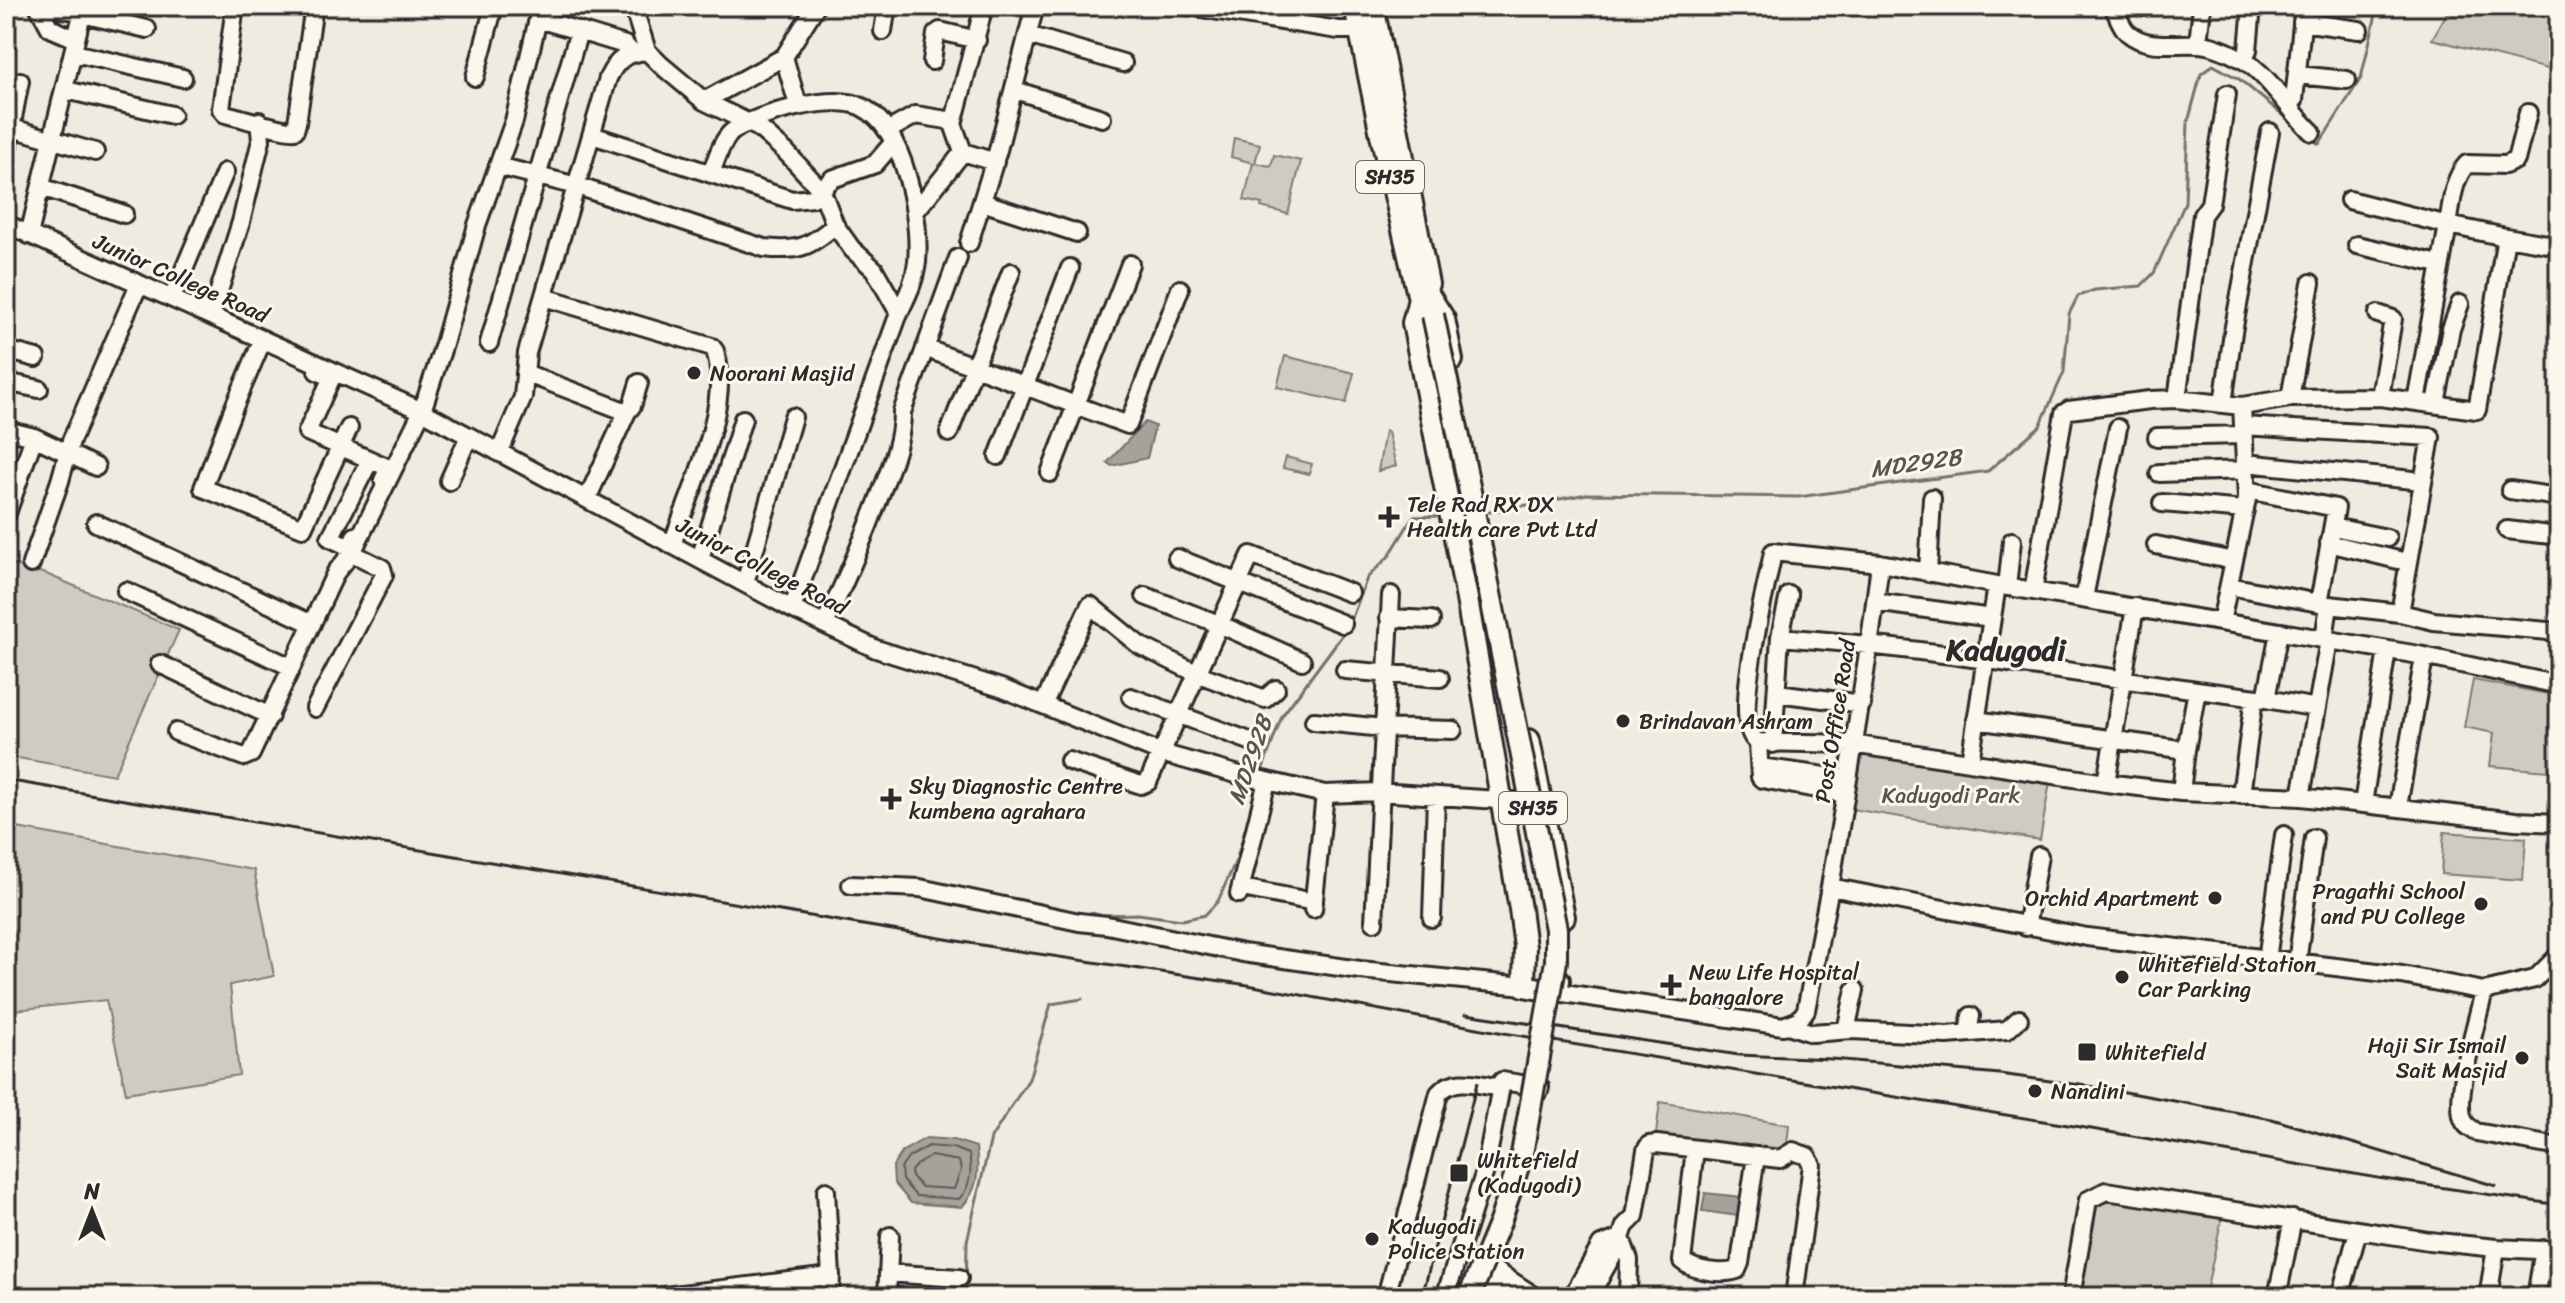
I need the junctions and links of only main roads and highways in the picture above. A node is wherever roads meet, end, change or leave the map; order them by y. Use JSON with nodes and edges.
{"nodes":[{"id":1,"x":1355,"y":6,"type":"edge"},
{"id":2,"x":1373,"y":6,"type":"edge"},
{"id":3,"x":1369,"y":31,"type":"junction"},
{"id":4,"x":1426,"y":308,"type":"junction"},
{"id":5,"x":1460,"y":1297,"type":"edge"},
{"id":6,"x":1472,"y":1297,"type":"edge"}],
"edges":[{"from":1,"to":3,"type":"main road","number":"SH35"},
{"from":2,"to":3,"type":"main road","number":"SH35"},
{"from":3,"to":4,"type":"main road","number":"SH35"},
{"from":4,"to":4,"type":"main road"},
{"from":4,"to":5,"type":"main road","number":"SH35"},
{"from":4,"to":6,"type":"main road","number":"SH35","bridge":true}]}
